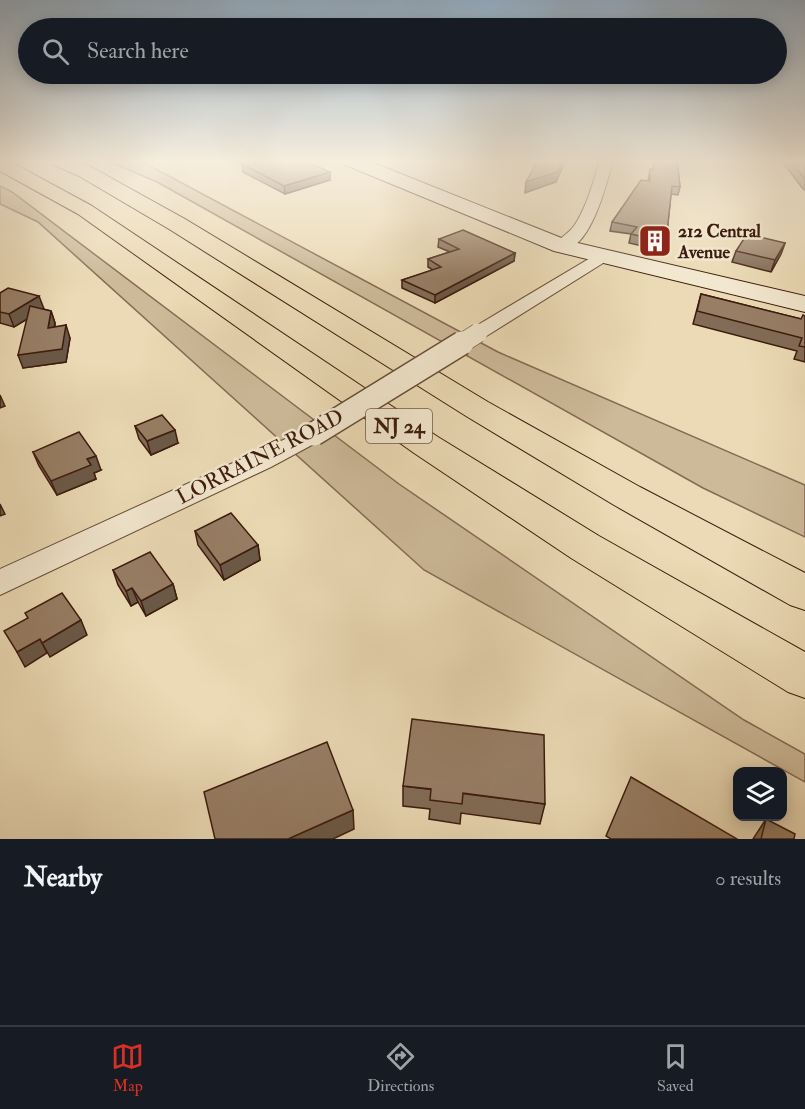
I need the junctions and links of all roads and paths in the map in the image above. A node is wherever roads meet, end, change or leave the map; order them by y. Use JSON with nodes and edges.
{"nodes":[{"id":1,"x":66,"y":199,"type":"edge"},
{"id":2,"x":134,"y":199,"type":"edge"},
{"id":3,"x":446,"y":199,"type":"edge"},
{"id":4,"x":594,"y":199,"type":"edge"},
{"id":5,"x":562,"y":246,"type":"junction"},
{"id":6,"x":602,"y":256,"type":"junction"},
{"id":7,"x":805,"y":304,"type":"edge"},
{"id":8,"x":0,"y":583,"type":"edge"},
{"id":9,"x":805,"y":593,"type":"edge"},
{"id":10,"x":805,"y":677,"type":"edge"}],
"edges":[{"from":1,"to":10,"type":"highway","number":"NJ 24"},
{"from":2,"to":9,"type":"highway","number":"NJ 24"},
{"from":3,"to":5,"type":"main road"},
{"from":4,"to":5,"type":"street"},
{"from":5,"to":6,"type":"main road"},
{"from":6,"to":7,"type":"main road"},
{"from":6,"to":8,"type":"street","name":"LORRAINE ROAD","bridge":true}]}
